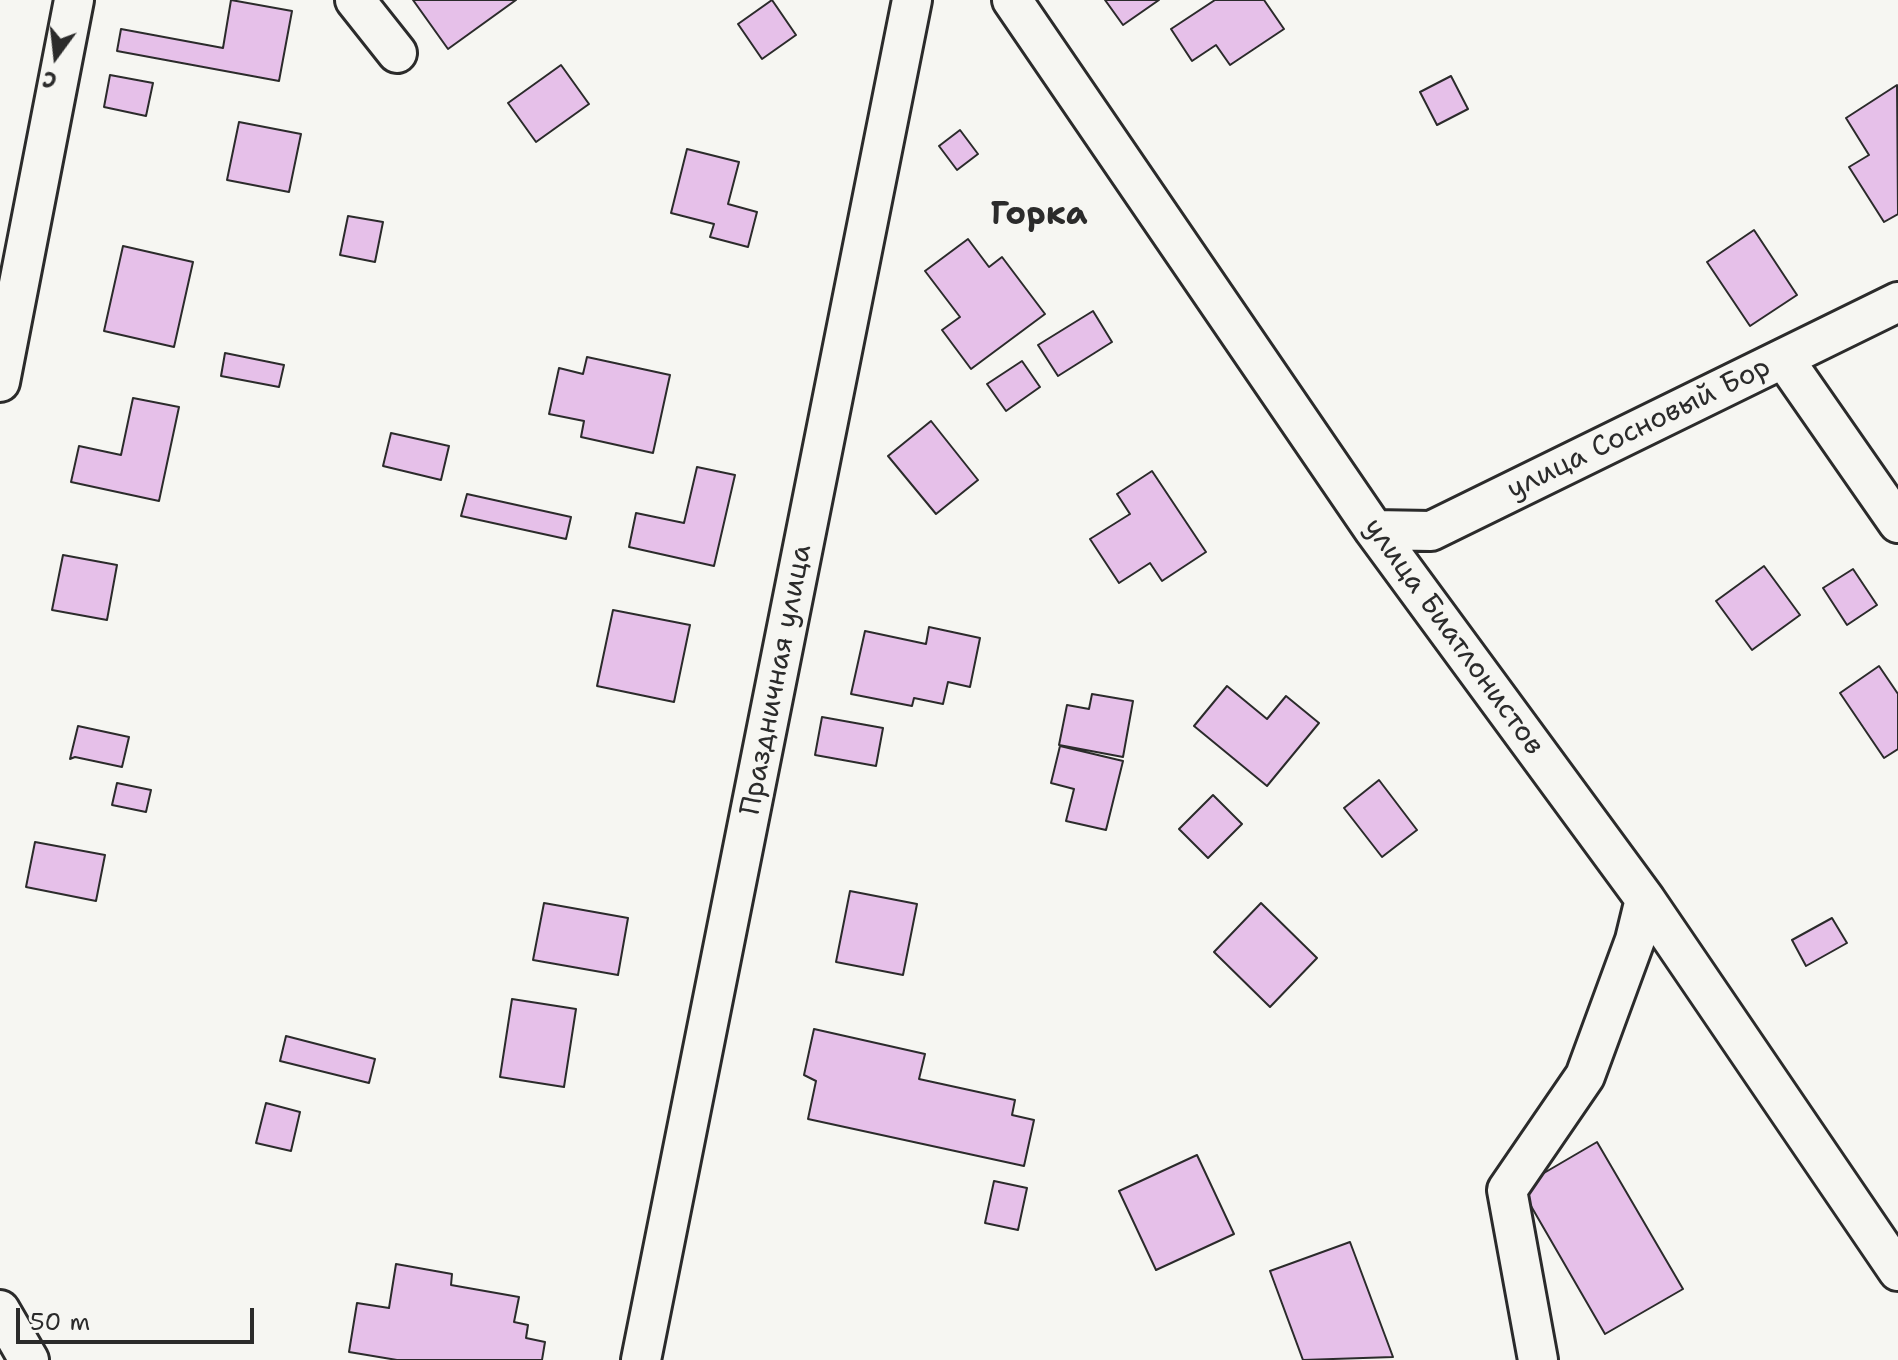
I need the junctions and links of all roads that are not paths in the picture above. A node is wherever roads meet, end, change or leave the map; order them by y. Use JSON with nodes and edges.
{"nodes":[{"id":1,"x":74,"y":0,"type":"edge"},
{"id":2,"x":355,"y":0,"type":"edge"},
{"id":3,"x":912,"y":0,"type":"edge"},
{"id":4,"x":1012,"y":0,"type":"edge"},
{"id":5,"x":397,"y":53,"type":"dead end"},
{"id":6,"x":1898,"y":302,"type":"edge"},
{"id":7,"x":1784,"y":359,"type":"junction"},
{"id":8,"x":0,"y":382,"type":"edge"},
{"id":9,"x":1898,"y":523,"type":"edge"},
{"id":10,"x":1374,"y":530,"type":"junction"},
{"id":11,"x":1645,"y":899,"type":"junction"},
{"id":12,"x":1898,"y":1271,"type":"edge"},
{"id":13,"x":0,"y":1310,"type":"edge"},
{"id":14,"x":29,"y":1360,"type":"edge"},
{"id":15,"x":641,"y":1360,"type":"edge"},
{"id":16,"x":1538,"y":1360,"type":"edge"}],
"edges":[{"from":1,"to":8,"type":"street"},
{"from":2,"to":5,"type":"street"},
{"from":3,"to":15,"type":"street","name":"Праздничная улица"},
{"from":4,"to":10,"type":"street","name":"улица Биатлонистов"},
{"from":6,"to":7,"type":"street","name":"улица Сосновый Бор"},
{"from":7,"to":9,"type":"street"},
{"from":7,"to":10,"type":"street","name":"улица Сосновый Бор"},
{"from":10,"to":11,"type":"street","name":"улица Биатлонистов"},
{"from":11,"to":12,"type":"street","name":"улица Биатлонистов"},
{"from":11,"to":16,"type":"street"},
{"from":13,"to":14,"type":"street"}]}
